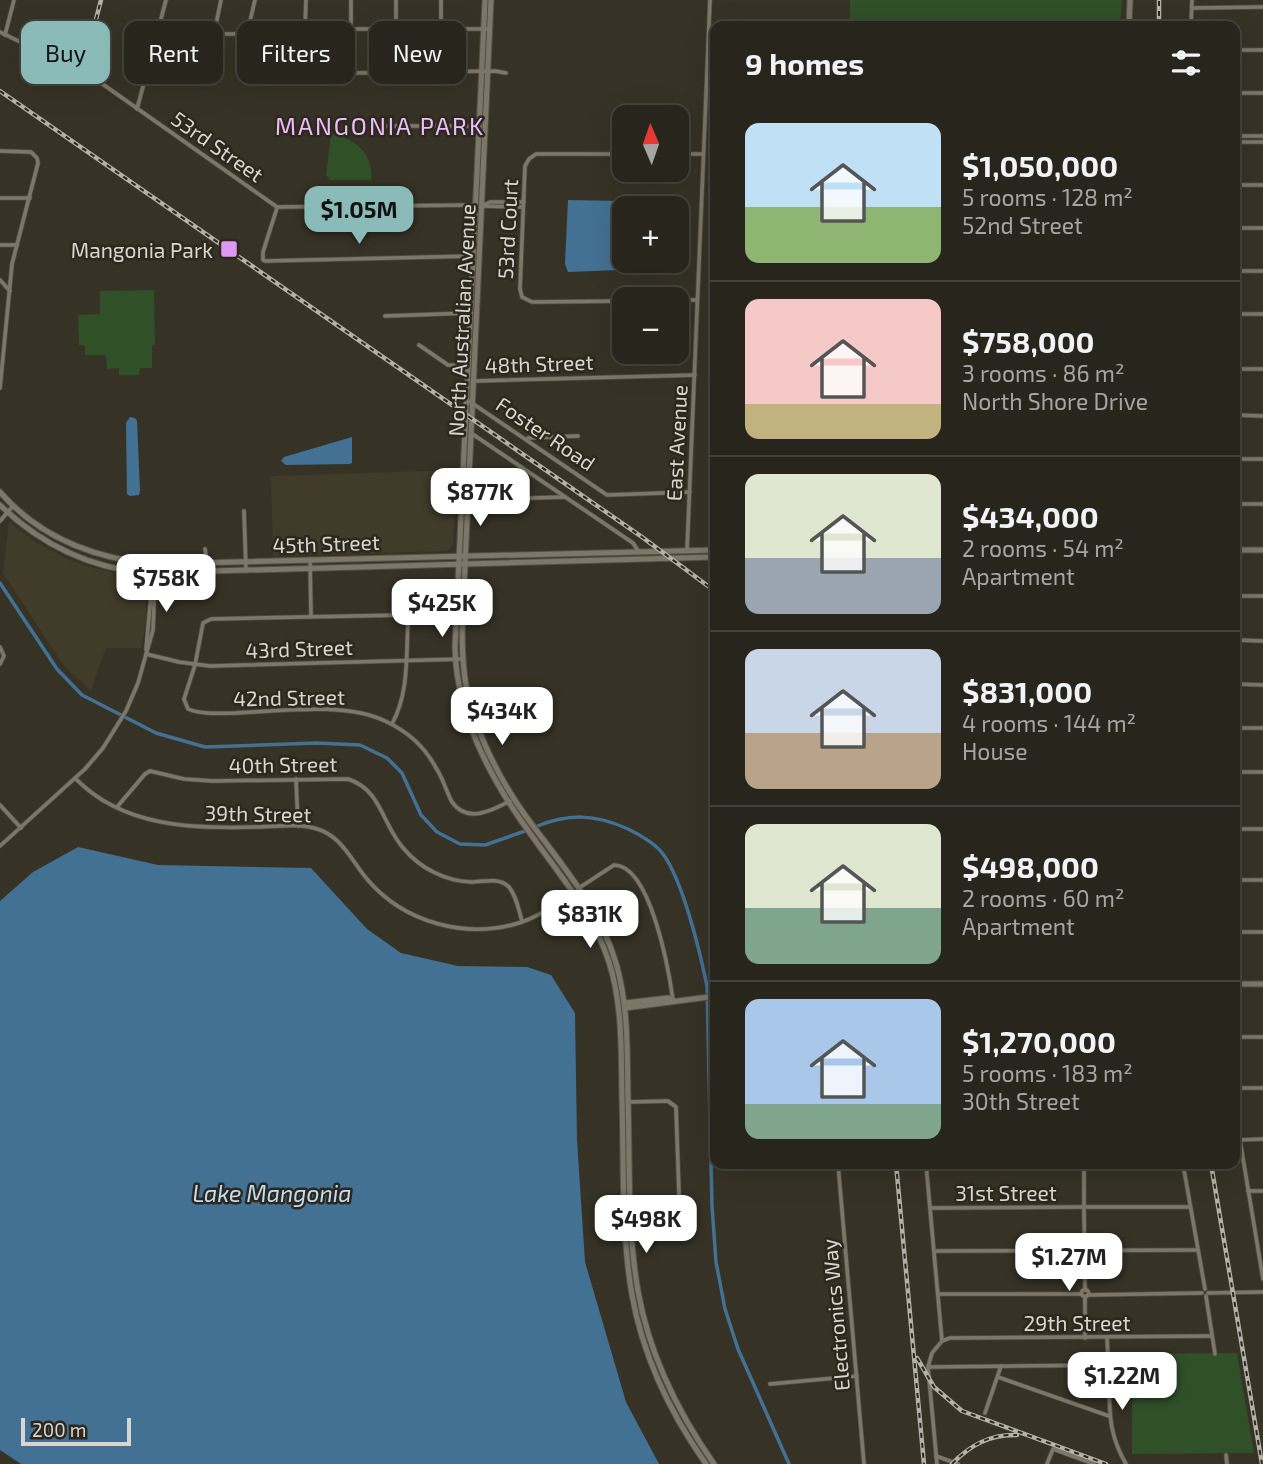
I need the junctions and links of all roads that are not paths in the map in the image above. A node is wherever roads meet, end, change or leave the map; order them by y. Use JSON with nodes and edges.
{"nodes":[{"id":1,"x":14,"y":0,"type":"edge"},
{"id":2,"x":166,"y":0,"type":"edge"},
{"id":3,"x":221,"y":0,"type":"edge"},
{"id":4,"x":255,"y":0,"type":"edge"},
{"id":5,"x":306,"y":0,"type":"edge"},
{"id":6,"x":351,"y":0,"type":"edge"},
{"id":7,"x":396,"y":0,"type":"edge"},
{"id":8,"x":441,"y":0,"type":"edge"},
{"id":9,"x":485,"y":0,"type":"edge"},
{"id":10,"x":491,"y":0,"type":"edge"},
{"id":11,"x":710,"y":0,"type":"edge"},
{"id":12,"x":1130,"y":0,"type":"edge"},
{"id":13,"x":1192,"y":0,"type":"edge"},
{"id":14,"x":1263,"y":7,"type":"edge"},
{"id":15,"x":1192,"y":8,"type":"junction"},
{"id":16,"x":305,"y":21,"type":"edge"},
{"id":17,"x":351,"y":21,"type":"edge"},
{"id":18,"x":396,"y":21,"type":"edge"},
{"id":19,"x":441,"y":21,"type":"edge"},
{"id":20,"x":1129,"y":21,"type":"edge"},
{"id":21,"x":1191,"y":21,"type":"edge"},
{"id":22,"x":466,"y":29,"type":"edge"},
{"id":23,"x":487,"y":29,"type":"junction"},
{"id":24,"x":0,"y":32,"type":"edge"},
{"id":25,"x":5,"y":34,"type":"junction"},
{"id":26,"x":1240,"y":50,"type":"edge"},
{"id":27,"x":1263,"y":50,"type":"edge"},
{"id":28,"x":355,"y":73,"type":"edge"},
{"id":29,"x":485,"y":73,"type":"junction"},
{"id":30,"x":1240,"y":93,"type":"edge"},
{"id":31,"x":1263,"y":93,"type":"edge"},
{"id":32,"x":138,"y":109,"type":"junction"},
{"id":33,"x":372,"y":126,"type":"dead end"},
{"id":34,"x":479,"y":126,"type":"junction"},
{"id":35,"x":1240,"y":136,"type":"edge"},
{"id":36,"x":1263,"y":136,"type":"edge"},
{"id":37,"x":1240,"y":142,"type":"edge"},
{"id":38,"x":1263,"y":142,"type":"edge"},
{"id":39,"x":0,"y":150,"type":"edge"},
{"id":40,"x":612,"y":154,"type":"edge"},
{"id":41,"x":690,"y":154,"type":"edge"},
{"id":42,"x":703,"y":154,"type":"junction"},
{"id":43,"x":1240,"y":185,"type":"edge"},
{"id":44,"x":1263,"y":185,"type":"edge"},
{"id":45,"x":0,"y":198,"type":"edge"},
{"id":46,"x":30,"y":198,"type":"junction"},
{"id":47,"x":524,"y":205,"type":"junction"},
{"id":48,"x":479,"y":206,"type":"junction"},
{"id":49,"x":277,"y":207,"type":"junction"},
{"id":50,"x":1240,"y":228,"type":"edge"},
{"id":51,"x":1263,"y":228,"type":"edge"},
{"id":52,"x":0,"y":245,"type":"edge"},
{"id":53,"x":17,"y":245,"type":"junction"},
{"id":54,"x":476,"y":256,"type":"junction"},
{"id":55,"x":1240,"y":271,"type":"edge"},
{"id":56,"x":1263,"y":271,"type":"edge"},
{"id":57,"x":0,"y":280,"type":"edge"},
{"id":58,"x":10,"y":290,"type":"junction"},
{"id":59,"x":689,"y":300,"type":"edge"},
{"id":60,"x":696,"y":300,"type":"junction"},
{"id":61,"x":612,"y":301,"type":"edge"},
{"id":62,"x":470,"y":313,"type":"junction"},
{"id":63,"x":1240,"y":314,"type":"edge"},
{"id":64,"x":1263,"y":314,"type":"edge"},
{"id":65,"x":385,"y":316,"type":"dead end"},
{"id":66,"x":473,"y":332,"type":"junction"},
{"id":67,"x":419,"y":345,"type":"dead end"},
{"id":68,"x":468,"y":366,"type":"junction"},
{"id":69,"x":1240,"y":369,"type":"edge"},
{"id":70,"x":1263,"y":369,"type":"edge"},
{"id":71,"x":695,"y":375,"type":"junction"},
{"id":72,"x":470,"y":381,"type":"junction"},
{"id":73,"x":0,"y":388,"type":"edge"},
{"id":74,"x":469,"y":401,"type":"junction"},
{"id":75,"x":1240,"y":415,"type":"edge"},
{"id":76,"x":1263,"y":416,"type":"edge"},
{"id":77,"x":471,"y":433,"type":"junction"},
{"id":78,"x":578,"y":436,"type":"dead end"},
{"id":79,"x":527,"y":438,"type":"junction"},
{"id":80,"x":1240,"y":459,"type":"edge"},
{"id":81,"x":1263,"y":459,"type":"edge"},
{"id":82,"x":0,"y":492,"type":"edge"},
{"id":83,"x":690,"y":492,"type":"junction"},
{"id":84,"x":567,"y":497,"type":"junction"},
{"id":85,"x":468,"y":500,"type":"junction"},
{"id":86,"x":1240,"y":504,"type":"edge"},
{"id":87,"x":1263,"y":504,"type":"edge"},
{"id":88,"x":13,"y":506,"type":"junction"},
{"id":89,"x":3,"y":510,"type":"edge"},
{"id":90,"x":244,"y":511,"type":"dead end"},
{"id":91,"x":0,"y":521,"type":"edge"},
{"id":92,"x":205,"y":549,"type":"dead end"},
{"id":93,"x":710,"y":550,"type":"edge"},
{"id":94,"x":1240,"y":550,"type":"edge"},
{"id":95,"x":1263,"y":550,"type":"edge"},
{"id":96,"x":687,"y":551,"type":"junction"},
{"id":97,"x":639,"y":552,"type":"junction"},
{"id":98,"x":463,"y":556,"type":"junction"},
{"id":99,"x":710,"y":557,"type":"edge"},
{"id":100,"x":310,"y":559,"type":"junction"},
{"id":101,"x":246,"y":561,"type":"junction"},
{"id":102,"x":207,"y":562,"type":"junction"},
{"id":103,"x":152,"y":564,"type":"junction"},
{"id":104,"x":462,"y":564,"type":"junction"},
{"id":105,"x":310,"y":568,"type":"junction"},
{"id":106,"x":246,"y":570,"type":"junction"},
{"id":107,"x":153,"y":573,"type":"junction"},
{"id":108,"x":1240,"y":596,"type":"edge"},
{"id":109,"x":1263,"y":596,"type":"edge"},
{"id":110,"x":311,"y":616,"type":"junction"},
{"id":111,"x":154,"y":618,"type":"junction"},
{"id":112,"x":148,"y":629,"type":"junction"},
{"id":113,"x":1240,"y":640,"type":"edge"},
{"id":114,"x":1263,"y":640,"type":"edge"},
{"id":115,"x":0,"y":647,"type":"edge"},
{"id":116,"x":146,"y":652,"type":"junction"},
{"id":117,"x":455,"y":659,"type":"junction"},
{"id":118,"x":463,"y":659,"type":"junction"},
{"id":119,"x":406,"y":661,"type":"junction"},
{"id":120,"x":0,"y":664,"type":"edge"},
{"id":121,"x":195,"y":665,"type":"junction"},
{"id":122,"x":1240,"y":684,"type":"edge"},
{"id":123,"x":1263,"y":685,"type":"edge"},
{"id":124,"x":392,"y":724,"type":"junction"},
{"id":125,"x":1240,"y":728,"type":"edge"},
{"id":126,"x":1263,"y":728,"type":"edge"},
{"id":127,"x":1240,"y":772,"type":"edge"},
{"id":128,"x":1263,"y":772,"type":"edge"},
{"id":129,"x":76,"y":779,"type":"junction"},
{"id":130,"x":296,"y":779,"type":"junction"},
{"id":131,"x":511,"y":800,"type":"junction"},
{"id":132,"x":0,"y":805,"type":"edge"},
{"id":133,"x":117,"y":807,"type":"junction"},
{"id":134,"x":298,"y":826,"type":"junction"},
{"id":135,"x":20,"y":828,"type":"junction"},
{"id":136,"x":1240,"y":829,"type":"edge"},
{"id":137,"x":1263,"y":829,"type":"edge"},
{"id":138,"x":536,"y":836,"type":"junction"},
{"id":139,"x":0,"y":846,"type":"edge"},
{"id":140,"x":1240,"y":880,"type":"edge"},
{"id":141,"x":1263,"y":880,"type":"edge"},
{"id":142,"x":577,"y":890,"type":"junction"},
{"id":143,"x":522,"y":921,"type":"junction"},
{"id":144,"x":1240,"y":932,"type":"edge"},
{"id":145,"x":1263,"y":932,"type":"edge"},
{"id":146,"x":1240,"y":984,"type":"edge"},
{"id":147,"x":1263,"y":984,"type":"edge"},
{"id":148,"x":710,"y":997,"type":"edge"},
{"id":149,"x":673,"y":1000,"type":"junction"},
{"id":150,"x":622,"y":1006,"type":"junction"},
{"id":151,"x":1240,"y":1037,"type":"edge"},
{"id":152,"x":1263,"y":1037,"type":"edge"},
{"id":153,"x":1240,"y":1088,"type":"edge"},
{"id":154,"x":1263,"y":1088,"type":"edge"},
{"id":155,"x":625,"y":1102,"type":"junction"},
{"id":156,"x":1263,"y":1139,"type":"edge"},
{"id":157,"x":1240,"y":1140,"type":"joint"},
{"id":158,"x":838,"y":1169,"type":"edge"},
{"id":159,"x":926,"y":1169,"type":"edge"},
{"id":160,"x":1085,"y":1169,"type":"edge"},
{"id":161,"x":1184,"y":1169,"type":"edge"},
{"id":162,"x":1248,"y":1191,"type":"junction"},
{"id":163,"x":1263,"y":1191,"type":"edge"},
{"id":164,"x":1084,"y":1207,"type":"junction"},
{"id":165,"x":1190,"y":1207,"type":"junction"},
{"id":166,"x":930,"y":1208,"type":"junction"},
{"id":167,"x":629,"y":1234,"type":"junction"},
{"id":168,"x":1257,"y":1242,"type":"junction"},
{"id":169,"x":1263,"y":1242,"type":"edge"},
{"id":170,"x":1084,"y":1250,"type":"junction"},
{"id":171,"x":1198,"y":1250,"type":"junction"},
{"id":172,"x":934,"y":1251,"type":"junction"},
{"id":173,"x":1263,"y":1279,"type":"edge"},
{"id":174,"x":1263,"y":1292,"type":"edge"},
{"id":175,"x":1205,"y":1293,"type":"junction"},
{"id":176,"x":938,"y":1294,"type":"junction"},
{"id":177,"x":1085,"y":1294,"type":"junction"},
{"id":178,"x":1212,"y":1336,"type":"junction"},
{"id":179,"x":1086,"y":1338,"type":"junction"},
{"id":180,"x":1107,"y":1338,"type":"junction"},
{"id":181,"x":942,"y":1341,"type":"junction"},
{"id":182,"x":1215,"y":1354,"type":"dead end"},
{"id":183,"x":1108,"y":1357,"type":"dead end"},
{"id":184,"x":1001,"y":1366,"type":"junction"},
{"id":185,"x":928,"y":1367,"type":"junction"},
{"id":186,"x":857,"y":1376,"type":"junction"},
{"id":187,"x":998,"y":1377,"type":"junction"},
{"id":188,"x":770,"y":1384,"type":"dead end"},
{"id":189,"x":985,"y":1413,"type":"dead end"},
{"id":190,"x":1109,"y":1416,"type":"junction"},
{"id":191,"x":1226,"y":1455,"type":"dead end"},
{"id":192,"x":936,"y":1456,"type":"junction"},
{"id":193,"x":706,"y":1464,"type":"edge"},
{"id":194,"x":714,"y":1464,"type":"edge"},
{"id":195,"x":864,"y":1464,"type":"edge"},
{"id":196,"x":937,"y":1464,"type":"edge"},
{"id":197,"x":958,"y":1464,"type":"edge"},
{"id":198,"x":1047,"y":1464,"type":"edge"},
{"id":199,"x":1094,"y":1464,"type":"edge"},
{"id":200,"x":1126,"y":1464,"type":"edge"},
{"id":201,"x":1227,"y":1464,"type":"edge"}],
"edges":[{"from":1,"to":25,"type":"street"},
{"from":2,"to":32,"type":"street"},
{"from":3,"to":4,"type":"street"},
{"from":5,"to":16,"type":"street"},
{"from":6,"to":17,"type":"street"},
{"from":7,"to":18,"type":"street"},
{"from":8,"to":19,"type":"street"},
{"from":9,"to":23,"type":"main road","name":"North Australian Avenue"},
{"from":10,"to":23,"type":"main road","name":"North Australian Avenue"},
{"from":11,"to":42,"type":"street","name":"East Avenue"},
{"from":12,"to":20,"type":"main road"},
{"from":13,"to":15,"type":"street"},
{"from":14,"to":15,"type":"street"},
{"from":15,"to":21,"type":"street"},
{"from":22,"to":23,"type":"street"},
{"from":23,"to":29,"type":"main road","name":"North Australian Avenue"},
{"from":24,"to":25,"type":"street","name":"53rd Street"},
{"from":25,"to":32,"type":"street","name":"53rd Street"},
{"from":26,"to":27,"type":"street"},
{"from":28,"to":29,"type":"street"},
{"from":29,"to":34,"type":"main road","name":"North Australian Avenue"},
{"from":29,"to":48,"type":"main road","name":"North Australian Avenue"},
{"from":30,"to":31,"type":"street"},
{"from":32,"to":49,"type":"street","name":"53rd Street"},
{"from":33,"to":34,"type":"street"},
{"from":34,"to":48,"type":"main road","name":"North Australian Avenue"},
{"from":35,"to":36,"type":"street"},
{"from":37,"to":38,"type":"street"},
{"from":39,"to":46,"type":"street"},
{"from":40,"to":47,"type":"street","name":"53rd Court"},
{"from":41,"to":42,"type":"street"},
{"from":42,"to":60,"type":"street","name":"East Avenue"},
{"from":43,"to":44,"type":"street"},
{"from":45,"to":46,"type":"street"},
{"from":46,"to":53,"type":"street"},
{"from":47,"to":48,"type":"street","name":"53rd Street"},
{"from":47,"to":61,"type":"street","name":"53rd Court"},
{"from":48,"to":49,"type":"street","name":"53rd Street"},
{"from":48,"to":54,"type":"main road","name":"North Australian Avenue"},
{"from":49,"to":54,"type":"street"},
{"from":50,"to":51,"type":"street"},
{"from":52,"to":53,"type":"street"},
{"from":53,"to":58,"type":"street"},
{"from":54,"to":62,"type":"main road","name":"North Australian Avenue"},
{"from":54,"to":66,"type":"main road","name":"North Australian Avenue"},
{"from":55,"to":56,"type":"street"},
{"from":57,"to":58,"type":"street"},
{"from":58,"to":73,"type":"street"},
{"from":59,"to":60,"type":"street"},
{"from":60,"to":71,"type":"street","name":"East Avenue"},
{"from":62,"to":65,"type":"street"},
{"from":62,"to":66,"type":"main road","name":"North Australian Avenue"},
{"from":63,"to":64,"type":"street"},
{"from":66,"to":68,"type":"main road","name":"North Australian Avenue"},
{"from":66,"to":72,"type":"main road","name":"North Australian Avenue"},
{"from":67,"to":68,"type":"street"},
{"from":68,"to":72,"type":"main road","name":"North Australian Avenue"},
{"from":69,"to":70,"type":"street"},
{"from":71,"to":72,"type":"street","name":"48th Street"},
{"from":71,"to":83,"type":"street","name":"East Avenue"},
{"from":72,"to":74,"type":"main road","name":"North Australian Avenue"},
{"from":74,"to":77,"type":"main road","name":"North Australian Avenue"},
{"from":74,"to":79,"type":"street","name":"Foster Road"},
{"from":74,"to":98,"type":"main road","name":"North Australian Avenue"},
{"from":75,"to":76,"type":"street"},
{"from":77,"to":84,"type":"street"},
{"from":77,"to":85,"type":"main road","name":"North Australian Avenue"},
{"from":78,"to":79,"type":"street"},
{"from":79,"to":83,"type":"street","name":"Foster Road"},
{"from":80,"to":81,"type":"street"},
{"from":82,"to":88,"type":"main road","name":"45th Street"},
{"from":83,"to":96,"type":"street","name":"East Avenue"},
{"from":84,"to":85,"type":"street"},
{"from":84,"to":97,"type":"street"},
{"from":85,"to":98,"type":"main road","name":"North Australian Avenue"},
{"from":86,"to":87,"type":"street"},
{"from":88,"to":89,"type":"street"},
{"from":88,"to":103,"type":"main road","name":"45th Street"},
{"from":89,"to":91,"type":"street"},
{"from":89,"to":107,"type":"main road","name":"45th Street"},
{"from":90,"to":101,"type":"street"},
{"from":92,"to":102,"type":"street"},
{"from":93,"to":96,"type":"main road","name":"45th Street"},
{"from":94,"to":95,"type":"main road"},
{"from":96,"to":97,"type":"main road","name":"45th Street"},
{"from":97,"to":98,"type":"main road","name":"45th Street"},
{"from":98,"to":100,"type":"main road","name":"45th Street"},
{"from":98,"to":104,"type":"main road","name":"North Australian Avenue"},
{"from":99,"to":104,"type":"main road","name":"45th Street"},
{"from":100,"to":101,"type":"main road","name":"45th Street"},
{"from":100,"to":105,"type":"street"},
{"from":101,"to":102,"type":"main road","name":"45th Street"},
{"from":101,"to":106,"type":"street"},
{"from":102,"to":103,"type":"main road","name":"45th Street"},
{"from":103,"to":107,"type":"street"},
{"from":104,"to":105,"type":"main road","name":"45th Street"},
{"from":104,"to":117,"type":"main road","name":"North Australian Avenue"},
{"from":104,"to":118,"type":"main road","name":"North Australian Avenue"},
{"from":105,"to":106,"type":"main road","name":"45th Street"},
{"from":105,"to":110,"type":"street"},
{"from":106,"to":107,"type":"main road","name":"45th Street"},
{"from":107,"to":111,"type":"street"},
{"from":107,"to":112,"type":"street"},
{"from":108,"to":109,"type":"street"},
{"from":110,"to":119,"type":"street"},
{"from":110,"to":121,"type":"street"},
{"from":111,"to":112,"type":"street"},
{"from":111,"to":116,"type":"street"},
{"from":112,"to":116,"type":"street"},
{"from":113,"to":114,"type":"street"},
{"from":115,"to":120,"type":"street"},
{"from":116,"to":121,"type":"street","name":"43rd Street"},
{"from":116,"to":129,"type":"street"},
{"from":117,"to":118,"type":"street","name":"43rd Street"},
{"from":117,"to":119,"type":"street","name":"43rd Street"},
{"from":117,"to":131,"type":"main road","name":"North Australian Avenue"},
{"from":118,"to":131,"type":"main road","name":"North Australian Avenue"},
{"from":119,"to":121,"type":"street","name":"43rd Street"},
{"from":119,"to":124,"type":"street"},
{"from":121,"to":124,"type":"street","name":"42nd Street"},
{"from":122,"to":123,"type":"street"},
{"from":124,"to":131,"type":"street","name":"42nd Street"},
{"from":125,"to":126,"type":"street"},
{"from":127,"to":128,"type":"street"},
{"from":129,"to":133,"type":"street","name":"39th Street"},
{"from":129,"to":135,"type":"street"},
{"from":130,"to":133,"type":"street","name":"40th Street"},
{"from":130,"to":134,"type":"street"},
{"from":130,"to":143,"type":"street","name":"40th Street"},
{"from":131,"to":138,"type":"main road","name":"North Australian Avenue"},
{"from":131,"to":138,"type":"main road","name":"North Australian Avenue"},
{"from":132,"to":135,"type":"street"},
{"from":133,"to":134,"type":"street","name":"39th Street"},
{"from":134,"to":143,"type":"street","name":"39th Street"},
{"from":135,"to":139,"type":"street"},
{"from":136,"to":137,"type":"street"},
{"from":138,"to":142,"type":"main road","name":"North Australian Avenue"},
{"from":140,"to":141,"type":"street"},
{"from":142,"to":143,"type":"street","name":"39th Street"},
{"from":142,"to":149,"type":"street","name":"39th Street"},
{"from":142,"to":150,"type":"main road","name":"North Australian Avenue"},
{"from":144,"to":145,"type":"street"},
{"from":146,"to":147,"type":"main road"},
{"from":148,"to":149,"type":"main road"},
{"from":149,"to":150,"type":"main road"},
{"from":150,"to":155,"type":"main road","name":"North Australian Avenue"},
{"from":151,"to":152,"type":"street"},
{"from":153,"to":154,"type":"street"},
{"from":155,"to":167,"type":"main road","name":"North Australian Avenue"},
{"from":155,"to":167,"type":"street"},
{"from":156,"to":157,"type":"street"},
{"from":157,"to":162,"type":"street"},
{"from":158,"to":186,"type":"street","name":"Electronics Way"},
{"from":159,"to":166,"type":"street"},
{"from":160,"to":164,"type":"street"},
{"from":161,"to":165,"type":"street"},
{"from":162,"to":163,"type":"street"},
{"from":162,"to":168,"type":"street"},
{"from":164,"to":165,"type":"street","name":"31st Street"},
{"from":164,"to":166,"type":"street","name":"31st Street"},
{"from":164,"to":170,"type":"street"},
{"from":165,"to":171,"type":"street"},
{"from":166,"to":172,"type":"street"},
{"from":167,"to":193,"type":"main road","name":"North Australian Avenue"},
{"from":167,"to":194,"type":"main road","name":"North Australian Avenue"},
{"from":168,"to":169,"type":"street"},
{"from":168,"to":173,"type":"street"},
{"from":170,"to":171,"type":"street"},
{"from":170,"to":172,"type":"street"},
{"from":170,"to":177,"type":"street"},
{"from":171,"to":175,"type":"street"},
{"from":172,"to":176,"type":"street"},
{"from":174,"to":175,"type":"street"},
{"from":175,"to":177,"type":"street"},
{"from":175,"to":178,"type":"street"},
{"from":176,"to":177,"type":"street"},
{"from":176,"to":181,"type":"street"},
{"from":177,"to":179,"type":"street"},
{"from":178,"to":180,"type":"street","name":"29th Street"},
{"from":178,"to":182,"type":"street"},
{"from":179,"to":180,"type":"street","name":"29th Street"},
{"from":179,"to":181,"type":"street","name":"29th Street"},
{"from":180,"to":183,"type":"street"},
{"from":181,"to":185,"type":"street"},
{"from":184,"to":185,"type":"street"},
{"from":184,"to":187,"type":"street"},
{"from":184,"to":190,"type":"street"},
{"from":185,"to":192,"type":"street"},
{"from":186,"to":188,"type":"street"},
{"from":186,"to":195,"type":"street","name":"Electronics Way"},
{"from":187,"to":189,"type":"street"},
{"from":187,"to":190,"type":"street"},
{"from":190,"to":200,"type":"street"},
{"from":191,"to":201,"type":"street"},
{"from":192,"to":196,"type":"street"},
{"from":192,"to":197,"type":"street"},
{"from":198,"to":199,"type":"street"}]}
